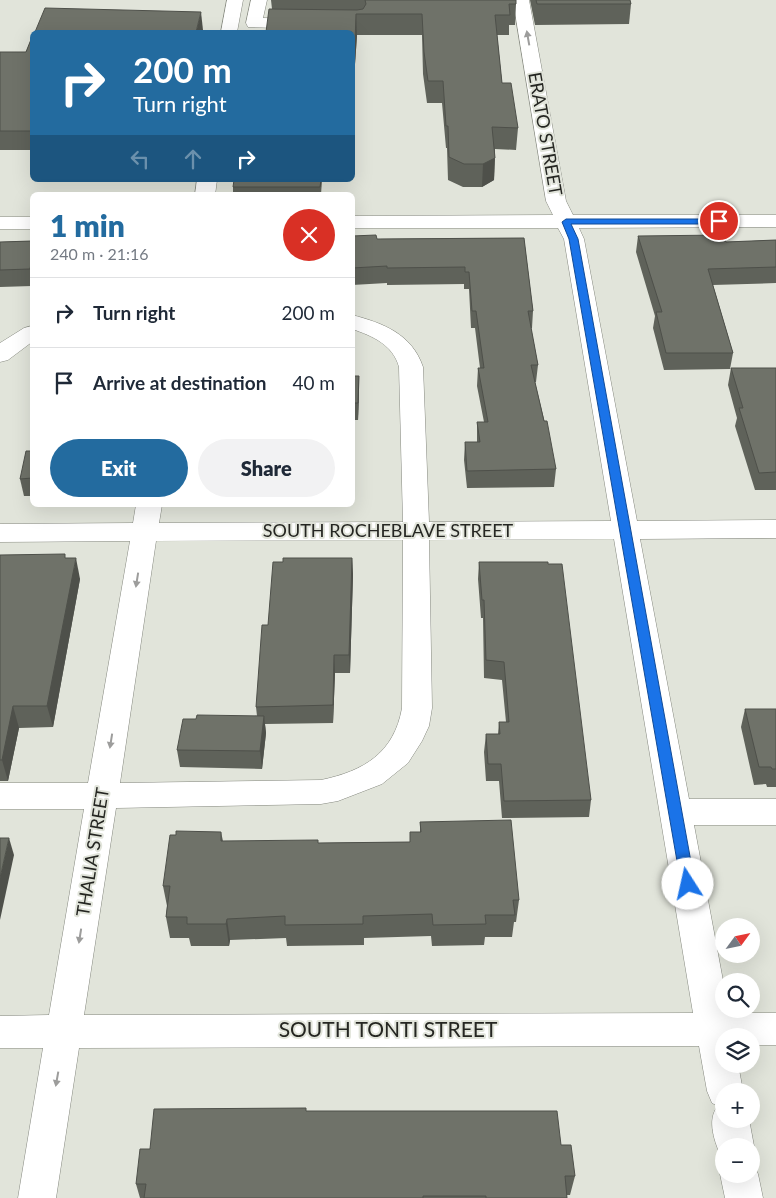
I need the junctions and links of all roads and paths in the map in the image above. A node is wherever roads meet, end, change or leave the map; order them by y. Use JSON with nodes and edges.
{"nodes":[{"id":1,"x":234,"y":0,"type":"edge"},
{"id":2,"x":259,"y":0,"type":"edge"},
{"id":3,"x":521,"y":0,"type":"edge"},
{"id":4,"x":254,"y":24,"type":"junction"},
{"id":5,"x":319,"y":24,"type":"edge"},
{"id":6,"x":229,"y":28,"type":"edge"},
{"id":7,"x":776,"y":221,"type":"edge"},
{"id":8,"x":355,"y":222,"type":"edge"},
{"id":9,"x":566,"y":222,"type":"junction"},
{"id":10,"x":0,"y":223,"type":"edge"},
{"id":11,"x":30,"y":223,"type":"edge"},
{"id":12,"x":355,"y":323,"type":"edge"},
{"id":13,"x":30,"y":334,"type":"edge"},
{"id":14,"x":0,"y":355,"type":"edge"},
{"id":15,"x":147,"y":519,"type":"edge"},
{"id":16,"x":776,"y":529,"type":"edge"},
{"id":17,"x":625,"y":530,"type":"junction"},
{"id":18,"x":416,"y":531,"type":"junction"},
{"id":19,"x":0,"y":534,"type":"edge"},
{"id":20,"x":0,"y":796,"type":"edge"},
{"id":21,"x":102,"y":796,"type":"junction"},
{"id":22,"x":675,"y":812,"type":"junction"},
{"id":23,"x":776,"y":812,"type":"edge"},
{"id":24,"x":714,"y":1029,"type":"junction"},
{"id":25,"x":776,"y":1029,"type":"edge"},
{"id":26,"x":65,"y":1031,"type":"junction"},
{"id":27,"x":0,"y":1032,"type":"edge"},
{"id":28,"x":724,"y":1083,"type":"edge"},
{"id":29,"x":741,"y":1183,"type":"edge"},
{"id":30,"x":36,"y":1198,"type":"edge"},
{"id":31,"x":744,"y":1198,"type":"edge"}],
"edges":[{"from":1,"to":6,"type":"street"},
{"from":2,"to":4,"type":"street"},
{"from":9,"to":3,"type":"street","name":"ERATO STREET","one_way":true},
{"from":4,"to":5,"type":"street"},
{"from":4,"to":6,"type":"street"},
{"from":7,"to":9,"type":"street"},
{"from":8,"to":9,"type":"street"},
{"from":9,"to":17,"type":"street","name":"ERATO STREET"},
{"from":10,"to":11,"type":"street"},
{"from":12,"to":18,"type":"street"},
{"from":13,"to":14,"type":"street"},
{"from":15,"to":18,"type":"street","name":"SOUTH ROCHEBLAVE STREET"},
{"from":15,"to":19,"type":"street","name":"SOUTH ROCHEBLAVE STREET"},
{"from":15,"to":21,"type":"street","name":"THALIA STREET","one_way":true},
{"from":16,"to":17,"type":"street","name":"SOUTH ROCHEBLAVE STREET"},
{"from":17,"to":18,"type":"street","name":"SOUTH ROCHEBLAVE STREET"},
{"from":17,"to":22,"type":"street","name":"ERATO STREET"},
{"from":18,"to":21,"type":"street"},
{"from":20,"to":21,"type":"street"},
{"from":21,"to":26,"type":"street","name":"THALIA STREET","one_way":true},
{"from":22,"to":23,"type":"street"},
{"from":22,"to":24,"type":"street","name":"ERATO STREET"},
{"from":24,"to":25,"type":"street","name":"SOUTH TONTI STREET"},
{"from":24,"to":26,"type":"street","name":"SOUTH TONTI STREET"},
{"from":24,"to":28,"type":"street","name":"ERATO STREET"},
{"from":26,"to":27,"type":"street","name":"SOUTH TONTI STREET"},
{"from":26,"to":30,"type":"street","name":"THALIA STREET","one_way":true},
{"from":29,"to":31,"type":"street"}]}
